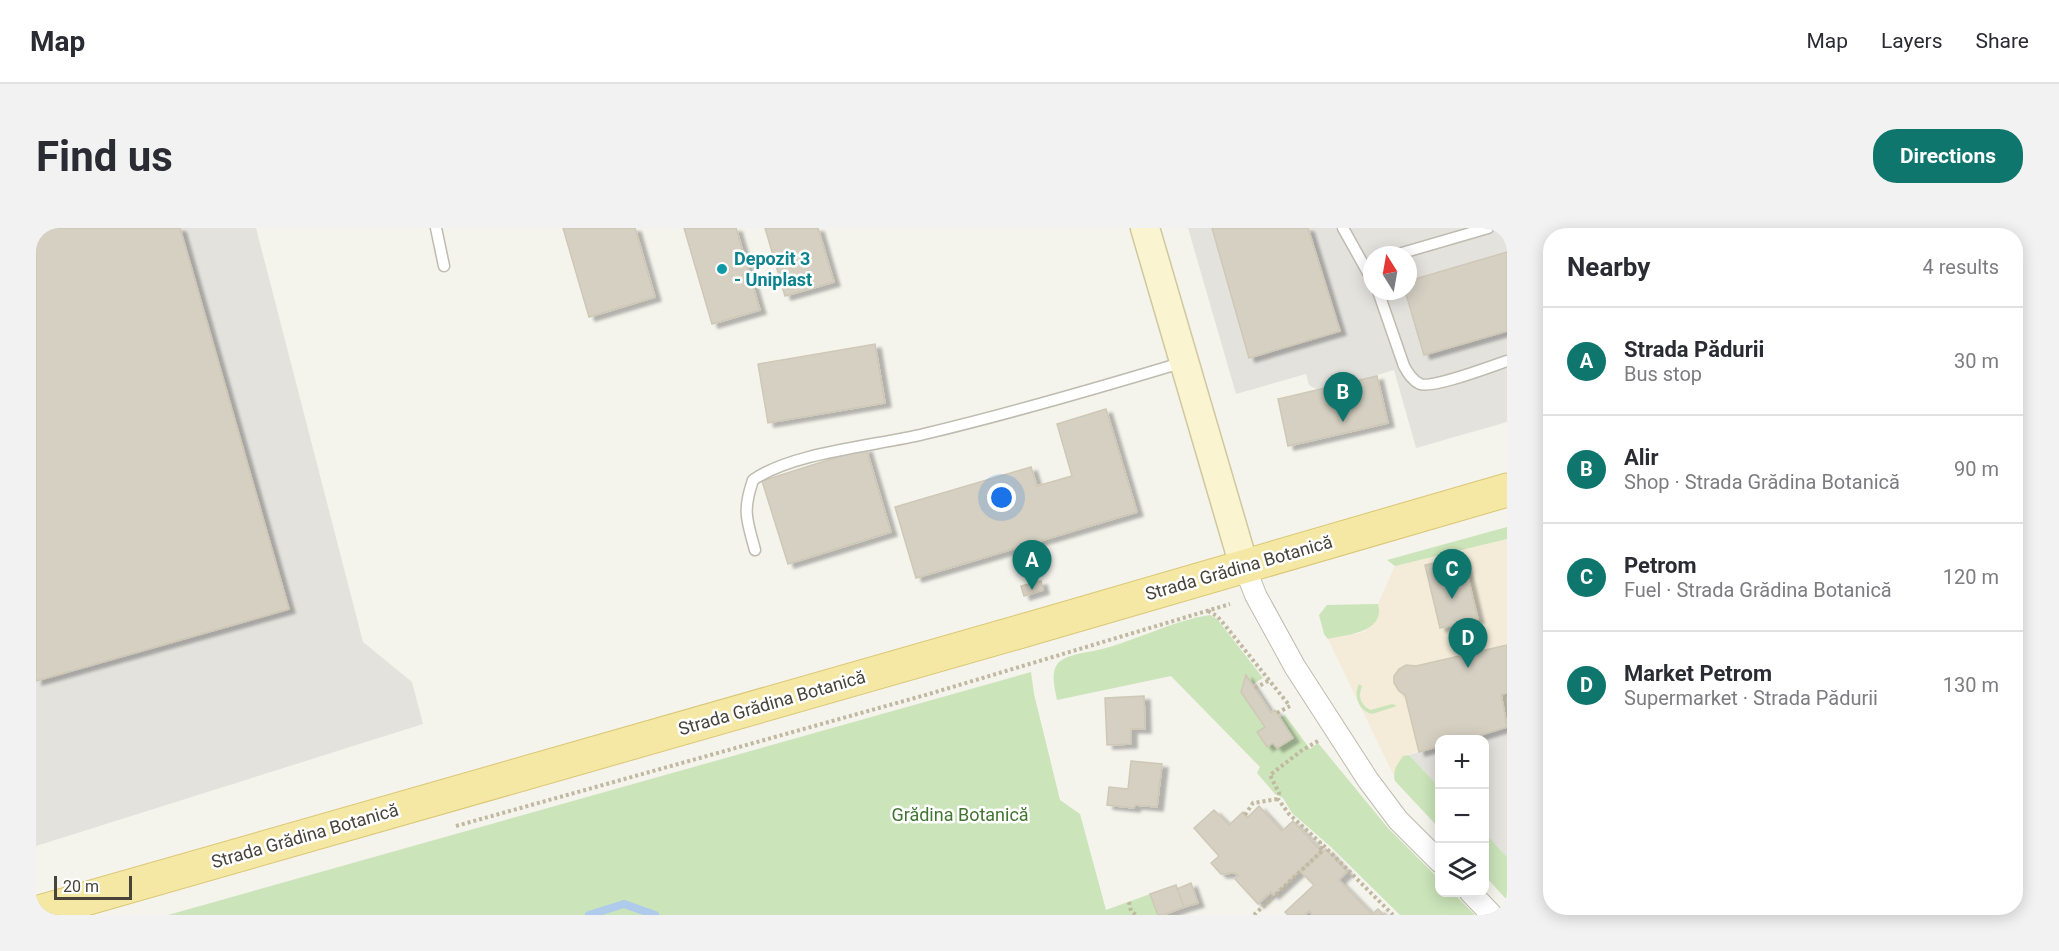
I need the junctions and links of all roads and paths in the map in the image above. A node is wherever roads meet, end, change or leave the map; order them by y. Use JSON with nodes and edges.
{"nodes":[{"id":1,"x":436,"y":228,"type":"edge"},
{"id":2,"x":1145,"y":228,"type":"edge"},
{"id":3,"x":1343,"y":228,"type":"edge"},
{"id":4,"x":1488,"y":228,"type":"edge"},
{"id":5,"x":1417,"y":249,"type":"edge"},
{"id":6,"x":1363,"y":256,"type":"edge"},
{"id":7,"x":444,"y":266,"type":"dead end"},
{"id":8,"x":1381,"y":300,"type":"edge"},
{"id":9,"x":1507,"y":361,"type":"edge"},
{"id":10,"x":1185,"y":362,"type":"junction"},
{"id":11,"x":1507,"y":490,"type":"edge"},
{"id":12,"x":755,"y":550,"type":"dead end"},
{"id":13,"x":1244,"y":566,"type":"junction"},
{"id":14,"x":1256,"y":596,"type":"junction"},
{"id":15,"x":1207,"y":611,"type":"junction"},
{"id":16,"x":1270,"y":680,"type":"junction"},
{"id":17,"x":1255,"y":688,"type":"dead end"},
{"id":18,"x":1290,"y":706,"type":"junction"},
{"id":19,"x":1277,"y":713,"type":"dead end"},
{"id":20,"x":1297,"y":715,"type":"dead end"},
{"id":21,"x":1311,"y":732,"type":"dead end"},
{"id":22,"x":1278,"y":799,"type":"junction"},
{"id":23,"x":1245,"y":814,"type":"dead end"},
{"id":24,"x":449,"y":828,"type":"dead end"},
{"id":25,"x":1320,"y":842,"type":"junction"},
{"id":26,"x":1435,"y":857,"type":"edge"},
{"id":27,"x":1475,"y":897,"type":"edge"},
{"id":28,"x":1129,"y":902,"type":"dead end"},
{"id":29,"x":36,"y":913,"type":"edge"},
{"id":30,"x":1136,"y":915,"type":"edge"},
{"id":31,"x":1254,"y":915,"type":"edge"},
{"id":32,"x":1393,"y":915,"type":"edge"},
{"id":33,"x":1492,"y":915,"type":"edge"}],
"edges":[{"from":1,"to":7,"type":"lane"},
{"from":2,"to":10,"type":"main road"},
{"from":3,"to":6,"type":"lane"},
{"from":4,"to":5,"type":"lane"},
{"from":8,"to":9,"type":"lane"},
{"from":10,"to":12,"type":"lane"},
{"from":10,"to":13,"type":"main road"},
{"from":11,"to":13,"type":"main road","name":"Strada Grădina Botanică"},
{"from":13,"to":14,"type":"street"},
{"from":13,"to":29,"type":"main road","name":"Strada Grădina Botanică"},
{"from":14,"to":15,"type":"path"},
{"from":14,"to":26,"type":"street"},
{"from":15,"to":16,"type":"path"},
{"from":15,"to":24,"type":"path"},
{"from":16,"to":17,"type":"path"},
{"from":16,"to":18,"type":"path"},
{"from":18,"to":19,"type":"path"},
{"from":18,"to":20,"type":"path"},
{"from":21,"to":22,"type":"path"},
{"from":22,"to":23,"type":"path"},
{"from":22,"to":25,"type":"path"},
{"from":25,"to":31,"type":"path"},
{"from":25,"to":32,"type":"path"},
{"from":27,"to":33,"type":"street"},
{"from":28,"to":30,"type":"path"}]}
